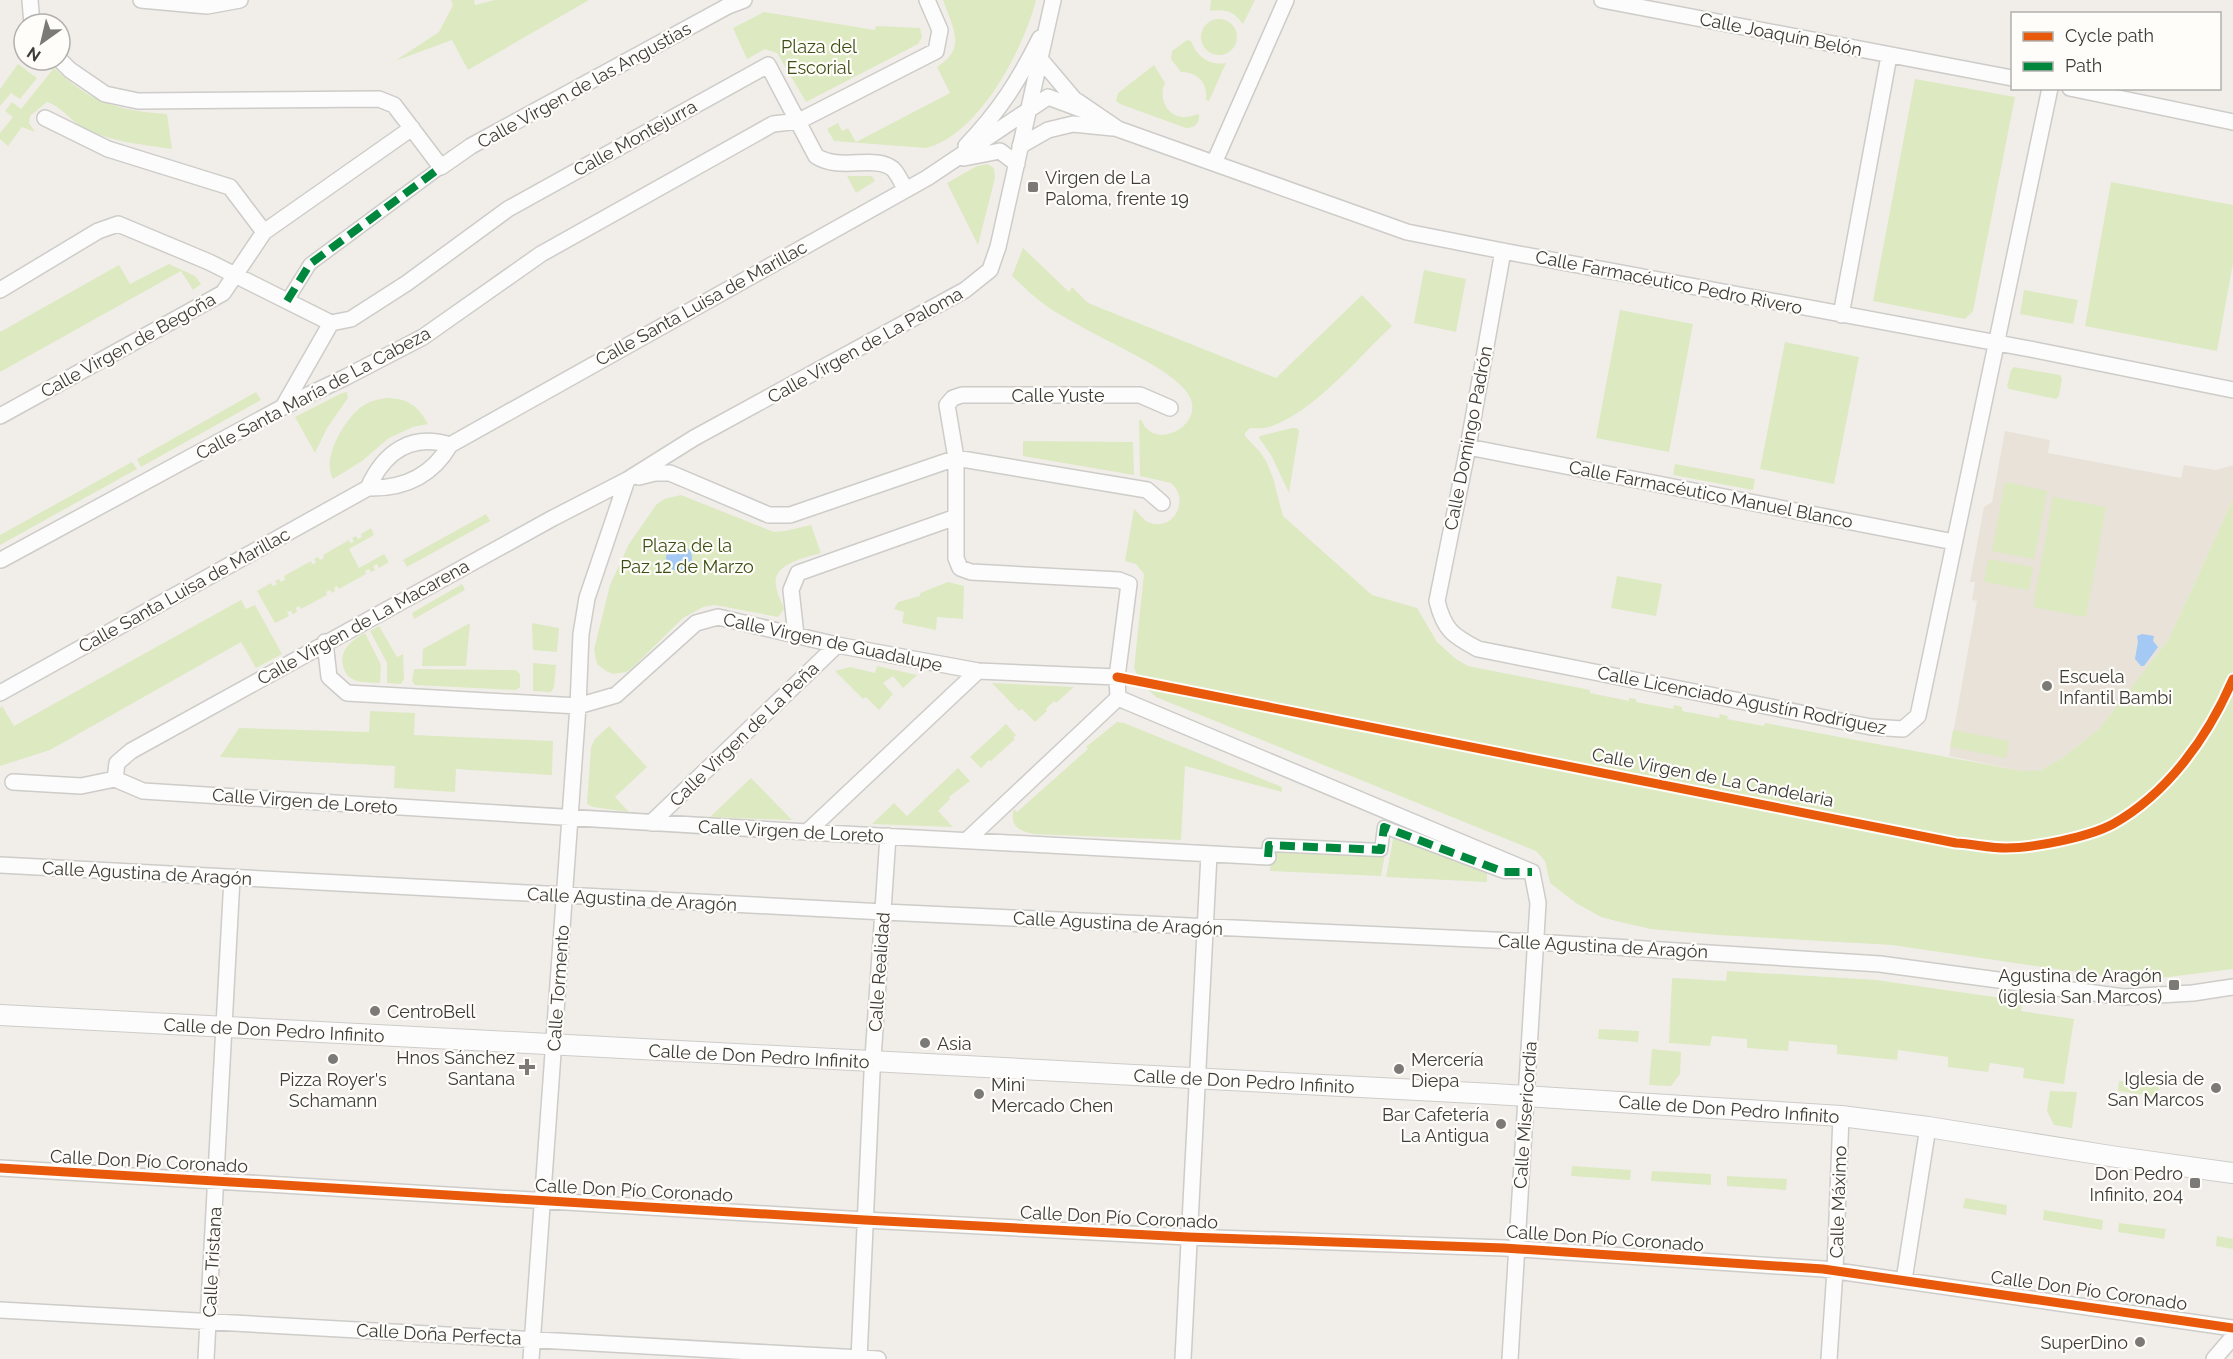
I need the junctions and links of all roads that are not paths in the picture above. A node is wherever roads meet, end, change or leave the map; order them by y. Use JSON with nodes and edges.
{"nodes":[{"id":1,"x":141,"y":0,"type":"edge"},
{"id":2,"x":240,"y":0,"type":"edge"},
{"id":3,"x":744,"y":0,"type":"edge"},
{"id":4,"x":927,"y":0,"type":"edge"},
{"id":5,"x":1053,"y":0,"type":"edge"},
{"id":6,"x":1286,"y":0,"type":"edge"},
{"id":7,"x":1602,"y":0,"type":"edge"},
{"id":8,"x":1048,"y":19,"type":"junction"},
{"id":9,"x":1889,"y":56,"type":"junction"},
{"id":10,"x":1041,"y":60,"type":"junction"},
{"id":11,"x":72,"y":71,"type":"edge"},
{"id":12,"x":2011,"y":78,"type":"edge"},
{"id":13,"x":2050,"y":90,"type":"edge"},
{"id":14,"x":2080,"y":90,"type":"edge"},
{"id":15,"x":1028,"y":109,"type":"junction"},
{"id":16,"x":1094,"y":114,"type":"junction"},
{"id":17,"x":45,"y":118,"type":"dead end"},
{"id":18,"x":798,"y":121,"type":"junction"},
{"id":19,"x":2233,"y":122,"type":"edge"},
{"id":20,"x":412,"y":128,"type":"junction"},
{"id":21,"x":1118,"y":129,"type":"junction"},
{"id":22,"x":1020,"y":146,"type":"junction"},
{"id":23,"x":953,"y":160,"type":"junction"},
{"id":24,"x":1214,"y":163,"type":"junction"},
{"id":25,"x":1017,"y":164,"type":"junction"},
{"id":26,"x":441,"y":167,"type":"junction"},
{"id":27,"x":905,"y":189,"type":"junction"},
{"id":28,"x":264,"y":232,"type":"junction"},
{"id":29,"x":1503,"y":251,"type":"junction"},
{"id":30,"x":235,"y":275,"type":"junction"},
{"id":31,"x":0,"y":290,"type":"edge"},
{"id":32,"x":287,"y":301,"type":"junction"},
{"id":33,"x":1841,"y":315,"type":"junction"},
{"id":34,"x":331,"y":323,"type":"junction"},
{"id":35,"x":1996,"y":343,"type":"junction"},
{"id":36,"x":2233,"y":390,"type":"edge"},
{"id":37,"x":283,"y":407,"type":"junction"},
{"id":38,"x":1170,"y":408,"type":"dead end"},
{"id":39,"x":0,"y":416,"type":"edge"},
{"id":40,"x":450,"y":445,"type":"junction"},
{"id":41,"x":1468,"y":447,"type":"junction"},
{"id":42,"x":956,"y":458,"type":"junction"},
{"id":43,"x":627,"y":480,"type":"junction"},
{"id":44,"x":368,"y":488,"type":"junction"},
{"id":45,"x":1162,"y":503,"type":"dead end"},
{"id":46,"x":956,"y":517,"type":"junction"},
{"id":47,"x":1954,"y":542,"type":"junction"},
{"id":48,"x":1,"y":560,"type":"edge"},
{"id":49,"x":1444,"y":624,"type":"joint"},
{"id":50,"x":796,"y":635,"type":"junction"},
{"id":51,"x":325,"y":642,"type":"junction"},
{"id":52,"x":837,"y":645,"type":"junction"},
{"id":53,"x":978,"y":671,"type":"junction"},
{"id":54,"x":1117,"y":677,"type":"junction"},
{"id":55,"x":0,"y":693,"type":"edge"},
{"id":56,"x":1118,"y":698,"type":"junction"},
{"id":57,"x":578,"y":706,"type":"junction"},
{"id":58,"x":115,"y":779,"type":"junction"},
{"id":59,"x":13,"y":782,"type":"dead end"},
{"id":60,"x":569,"y":818,"type":"junction"},
{"id":61,"x":651,"y":823,"type":"junction"},
{"id":62,"x":807,"y":832,"type":"junction"},
{"id":63,"x":888,"y":836,"type":"junction"},
{"id":64,"x":966,"y":841,"type":"junction"},
{"id":65,"x":1209,"y":854,"type":"junction"},
{"id":66,"x":1268,"y":857,"type":"joint"},
{"id":67,"x":0,"y":865,"type":"edge"},
{"id":68,"x":1532,"y":872,"type":"junction"},
{"id":69,"x":232,"y":878,"type":"junction"},
{"id":70,"x":564,"y":895,"type":"junction"},
{"id":71,"x":884,"y":912,"type":"junction"},
{"id":72,"x":1205,"y":928,"type":"junction"},
{"id":73,"x":1536,"y":942,"type":"junction"},
{"id":74,"x":2228,"y":988,"type":"edge"},
{"id":75,"x":0,"y":1015,"type":"edge"},
{"id":76,"x":224,"y":1028,"type":"junction"},
{"id":77,"x":554,"y":1046,"type":"junction"},
{"id":78,"x":873,"y":1063,"type":"junction"},
{"id":79,"x":1199,"y":1078,"type":"junction"},
{"id":80,"x":1526,"y":1097,"type":"junction"},
{"id":81,"x":1841,"y":1116,"type":"junction"},
{"id":82,"x":1928,"y":1127,"type":"junction"},
{"id":83,"x":0,"y":1168,"type":"edge"},
{"id":84,"x":2233,"y":1173,"type":"edge"},
{"id":85,"x":216,"y":1181,"type":"junction"},
{"id":86,"x":542,"y":1201,"type":"junction"},
{"id":87,"x":865,"y":1220,"type":"junction"},
{"id":88,"x":1188,"y":1237,"type":"junction"},
{"id":89,"x":1517,"y":1250,"type":"junction"},
{"id":90,"x":1835,"y":1270,"type":"junction"},
{"id":91,"x":1904,"y":1280,"type":"junction"},
{"id":92,"x":0,"y":1310,"type":"edge"},
{"id":93,"x":209,"y":1322,"type":"junction"},
{"id":94,"x":2233,"y":1328,"type":"edge"},
{"id":95,"x":2233,"y":1337,"type":"edge"},
{"id":96,"x":532,"y":1340,"type":"junction"},
{"id":97,"x":859,"y":1358,"type":"edge"},
{"id":98,"x":206,"y":1359,"type":"edge"},
{"id":99,"x":531,"y":1359,"type":"edge"},
{"id":100,"x":878,"y":1359,"type":"edge"},
{"id":101,"x":1184,"y":1359,"type":"edge"},
{"id":102,"x":1510,"y":1359,"type":"edge"},
{"id":103,"x":1829,"y":1359,"type":"edge"},
{"id":104,"x":2214,"y":1359,"type":"edge"}],
"edges":[{"from":1,"to":2,"type":"street"},
{"from":3,"to":26,"type":"street","name":"Calle Virgen de las Angustias"},
{"from":4,"to":18,"type":"street","name":"Calle Santa María de La Cabeza"},
{"from":5,"to":8,"type":"street"},
{"from":6,"to":24,"type":"street"},
{"from":7,"to":9,"type":"street","name":"Calle Joaquín Belón"},
{"from":8,"to":10,"type":"street","name":"Calle Virgen de La Paloma"},
{"from":8,"to":23,"type":"street","name":"Calle Santa Luisa de Marillac"},
{"from":9,"to":12,"type":"street","name":"Calle Joaquín Belón"},
{"from":9,"to":33,"type":"street"},
{"from":10,"to":15,"type":"street","name":"Calle Virgen de La Paloma"},
{"from":10,"to":16,"type":"street","name":"Calle Farmacéutico Pedro Rivero"},
{"from":11,"to":20,"type":"street"},
{"from":13,"to":35,"type":"street"},
{"from":14,"to":19,"type":"street"},
{"from":15,"to":16,"type":"street","name":"Calle Farmacéutico Pedro Rivero"},
{"from":15,"to":22,"type":"street","name":"Calle Virgen de La Paloma"},
{"from":15,"to":23,"type":"street","name":"Calle Santa Luisa de Marillac"},
{"from":16,"to":21,"type":"street","name":"Calle Farmacéutico Pedro Rivero"},
{"from":17,"to":28,"type":"street"},
{"from":18,"to":27,"type":"street","name":"Calle Montejurra"},
{"from":18,"to":34,"type":"street","name":"Calle Montejurra"},
{"from":18,"to":37,"type":"street","name":"Calle Santa María de La Cabeza"},
{"from":20,"to":26,"type":"street"},
{"from":20,"to":28,"type":"street","name":"Calle Virgen de Begoña"},
{"from":21,"to":22,"type":"street","name":"Calle Farmacéutico Pedro Rivero"},
{"from":21,"to":24,"type":"street","name":"Calle Farmacéutico Pedro Rivero"},
{"from":22,"to":25,"type":"street","name":"Calle Virgen de La Paloma"},
{"from":23,"to":25,"type":"street","name":"Calle Santa Luisa de Marillac"},
{"from":23,"to":27,"type":"street","name":"Calle Santa Luisa de Marillac"},
{"from":24,"to":29,"type":"street","name":"Calle Farmacéutico Pedro Rivero"},
{"from":25,"to":43,"type":"street","name":"Calle Virgen de La Paloma"},
{"from":26,"to":32,"type":"street","name":"Calle Virgen de las Angustias"},
{"from":27,"to":40,"type":"street","name":"Calle Santa Luisa de Marillac"},
{"from":28,"to":30,"type":"street","name":"Calle Virgen de Begoña"},
{"from":29,"to":33,"type":"street","name":"Calle Farmacéutico Pedro Rivero"},
{"from":29,"to":41,"type":"street","name":"Calle Domingo Padrón"},
{"from":30,"to":31,"type":"street"},
{"from":30,"to":32,"type":"street"},
{"from":30,"to":39,"type":"street","name":"Calle Virgen de Begoña"},
{"from":32,"to":34,"type":"street"},
{"from":33,"to":35,"type":"street","name":"Calle Farmacéutico Pedro Rivero"},
{"from":34,"to":37,"type":"street"},
{"from":35,"to":36,"type":"street","name":"Calle Farmacéutico Pedro Rivero"},
{"from":35,"to":47,"type":"street","name":"Calle Licenciado Agustín Rodríguez"},
{"from":37,"to":48,"type":"street","name":"Calle Santa María de La Cabeza"},
{"from":38,"to":42,"type":"street","name":"Calle Yuste"},
{"from":40,"to":44,"type":"street","name":"Calle Santa Luisa de Marillac"},
{"from":40,"to":44,"type":"street"},
{"from":41,"to":47,"type":"street","name":"Calle Farmacéutico Manuel Blanco"},
{"from":41,"to":49,"type":"street","name":"Calle Domingo Padrón"},
{"from":42,"to":43,"type":"street"},
{"from":42,"to":45,"type":"street"},
{"from":42,"to":46,"type":"street"},
{"from":43,"to":51,"type":"street","name":"Calle Virgen de La Macarena"},
{"from":43,"to":57,"type":"street","name":"Calle Tormento"},
{"from":44,"to":55,"type":"street","name":"Calle Santa Luisa de Marillac"},
{"from":46,"to":50,"type":"street"},
{"from":46,"to":54,"type":"street"},
{"from":47,"to":49,"type":"street","name":"Calle Licenciado Agustín Rodríguez"},
{"from":50,"to":52,"type":"street","name":"Calle Virgen de Guadalupe"},
{"from":50,"to":57,"type":"street","name":"Calle Virgen de Guadalupe"},
{"from":51,"to":57,"type":"street","name":"Calle Virgen de Guadalupe"},
{"from":51,"to":58,"type":"street","name":"Calle Virgen de La Macarena"},
{"from":52,"to":53,"type":"street","name":"Calle Virgen de Guadalupe"},
{"from":52,"to":61,"type":"street","name":"Calle Virgen de La Peña"},
{"from":53,"to":54,"type":"street","name":"Calle Virgen de Guadalupe"},
{"from":53,"to":62,"type":"street"},
{"from":54,"to":56,"type":"street"},
{"from":56,"to":64,"type":"street"},
{"from":56,"to":68,"type":"street"},
{"from":57,"to":60,"type":"street","name":"Calle Tormento"},
{"from":58,"to":59,"type":"street"},
{"from":58,"to":60,"type":"street","name":"Calle Virgen de Loreto"},
{"from":60,"to":61,"type":"street","name":"Calle Virgen de Loreto"},
{"from":60,"to":70,"type":"street","name":"Calle Tormento"},
{"from":61,"to":62,"type":"street","name":"Calle Virgen de Loreto"},
{"from":62,"to":63,"type":"street","name":"Calle Virgen de Loreto"},
{"from":63,"to":64,"type":"street","name":"Calle Virgen de Loreto"},
{"from":63,"to":71,"type":"street","name":"Calle Realidad"},
{"from":64,"to":65,"type":"street","name":"Calle Virgen de Loreto"},
{"from":65,"to":66,"type":"street","name":"Calle Virgen de Loreto"},
{"from":65,"to":72,"type":"street"},
{"from":66,"to":68,"type":"street","name":"Calle Virgen de Loreto"},
{"from":67,"to":69,"type":"street","name":"Calle Agustina de Aragón"},
{"from":68,"to":73,"type":"street","name":"Calle Misericordia"},
{"from":69,"to":70,"type":"street","name":"Calle Agustina de Aragón"},
{"from":69,"to":76,"type":"street","name":"Calle Tristana"},
{"from":70,"to":71,"type":"street","name":"Calle Agustina de Aragón"},
{"from":70,"to":77,"type":"street","name":"Calle Tormento"},
{"from":71,"to":72,"type":"street","name":"Calle Agustina de Aragón"},
{"from":71,"to":78,"type":"street","name":"Calle Realidad"},
{"from":72,"to":73,"type":"street","name":"Calle Agustina de Aragón"},
{"from":72,"to":79,"type":"street"},
{"from":73,"to":74,"type":"street","name":"Calle Agustina de Aragón"},
{"from":73,"to":80,"type":"street","name":"Calle Misericordia"},
{"from":75,"to":76,"type":"street","name":"Calle de Don Pedro Infinito"},
{"from":76,"to":77,"type":"street","name":"Calle de Don Pedro Infinito"},
{"from":76,"to":85,"type":"street","name":"Calle Tristana"},
{"from":77,"to":78,"type":"street","name":"Calle de Don Pedro Infinito"},
{"from":77,"to":86,"type":"street","name":"Calle Tormento"},
{"from":78,"to":79,"type":"street","name":"Calle de Don Pedro Infinito"},
{"from":78,"to":87,"type":"street","name":"Calle Realidad"},
{"from":79,"to":80,"type":"street","name":"Calle de Don Pedro Infinito"},
{"from":79,"to":88,"type":"street"},
{"from":80,"to":81,"type":"street","name":"Calle de Don Pedro Infinito"},
{"from":80,"to":89,"type":"street","name":"Calle Misericordia"},
{"from":81,"to":82,"type":"street","name":"Calle de Don Pedro Infinito"},
{"from":81,"to":90,"type":"street","name":"Calle Máximo"},
{"from":82,"to":84,"type":"street","name":"Calle de Don Pedro Infinito"},
{"from":82,"to":91,"type":"street"},
{"from":83,"to":85,"type":"street","name":"Calle Don Pío Coronado"},
{"from":85,"to":86,"type":"street","name":"Calle Don Pío Coronado"},
{"from":85,"to":93,"type":"street","name":"Calle Tristana"},
{"from":86,"to":87,"type":"street","name":"Calle Don Pío Coronado"},
{"from":86,"to":96,"type":"street","name":"Calle Tormento"},
{"from":87,"to":88,"type":"street","name":"Calle Don Pío Coronado"},
{"from":87,"to":97,"type":"street","name":"Calle Realidad"},
{"from":88,"to":89,"type":"street","name":"Calle Don Pío Coronado"},
{"from":88,"to":101,"type":"street"},
{"from":89,"to":90,"type":"street","name":"Calle Don Pío Coronado"},
{"from":89,"to":102,"type":"street","name":"Calle Misericordia"},
{"from":90,"to":91,"type":"street","name":"Calle Don Pío Coronado"},
{"from":90,"to":103,"type":"street","name":"Calle Máximo"},
{"from":91,"to":94,"type":"street","name":"Calle Don Pío Coronado"},
{"from":92,"to":93,"type":"street","name":"Calle Doña Perfecta"},
{"from":93,"to":96,"type":"street","name":"Calle Doña Perfecta"},
{"from":93,"to":98,"type":"street","name":"Calle Tristana"},
{"from":95,"to":104,"type":"street"},
{"from":96,"to":97,"type":"street","name":"Calle Doña Perfecta"},
{"from":96,"to":99,"type":"street","name":"Calle Tormento"},
{"from":97,"to":100,"type":"street","name":"Calle Doña Perfecta"}]}
